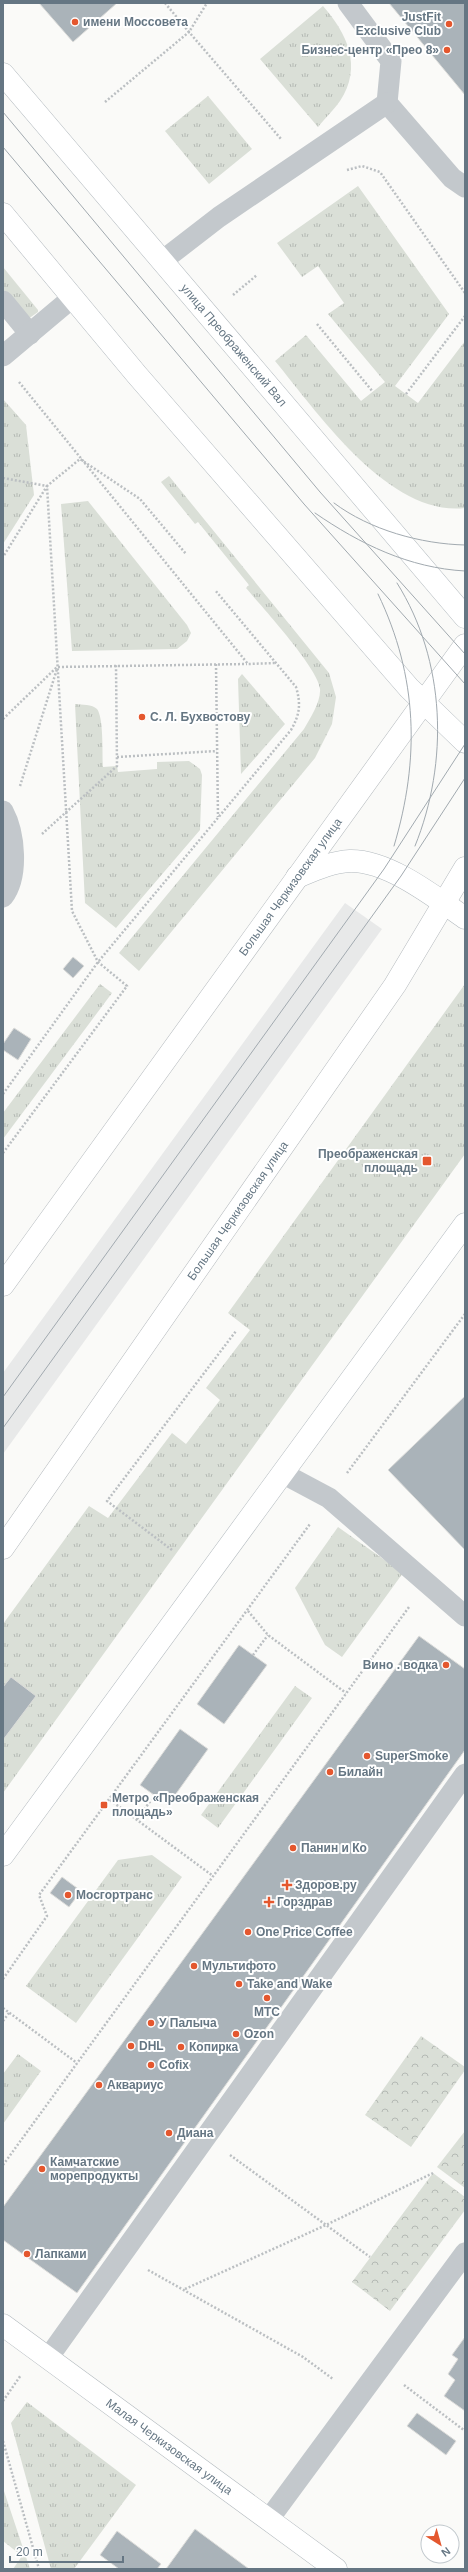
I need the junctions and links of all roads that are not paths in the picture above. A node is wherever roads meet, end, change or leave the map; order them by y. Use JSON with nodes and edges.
{"nodes":[{"id":1,"x":348,"y":3,"type":"edge"},
{"id":2,"x":3,"y":74,"type":"edge"},
{"id":3,"x":387,"y":103,"type":"junction"},
{"id":4,"x":465,"y":187,"type":"edge"},
{"id":5,"x":3,"y":214,"type":"edge"},
{"id":6,"x":162,"y":261,"type":"junction"},
{"id":7,"x":72,"y":298,"type":"junction"},
{"id":8,"x":3,"y":301,"type":"edge"},
{"id":9,"x":30,"y":334,"type":"junction"},
{"id":10,"x":3,"y":356,"type":"edge"},
{"id":11,"x":465,"y":617,"type":"edge"},
{"id":12,"x":465,"y":645,"type":"edge"},
{"id":13,"x":424,"y":703,"type":"junction"},
{"id":14,"x":465,"y":742,"type":"edge"},
{"id":15,"x":6,"y":816,"type":"edge"},
{"id":16,"x":465,"y":868,"type":"edge"},
{"id":17,"x":297,"y":877,"type":"junction"},
{"id":18,"x":3,"y":897,"type":"edge"},
{"id":19,"x":445,"y":904,"type":"junction"},
{"id":20,"x":465,"y":918,"type":"edge"},
{"id":21,"x":465,"y":1224,"type":"edge"},
{"id":22,"x":3,"y":1285,"type":"edge"},
{"id":23,"x":284,"y":1474,"type":"junction"},
{"id":24,"x":3,"y":1548,"type":"edge"},
{"id":25,"x":465,"y":1616,"type":"edge"},
{"id":26,"x":465,"y":1774,"type":"edge"},
{"id":27,"x":3,"y":1854,"type":"edge"},
{"id":28,"x":465,"y":2253,"type":"edge"},
{"id":29,"x":3,"y":2325,"type":"edge"},
{"id":30,"x":48,"y":2358,"type":"junction"},
{"id":31,"x":269,"y":2519,"type":"junction"},
{"id":32,"x":336,"y":2569,"type":"edge"}],
"edges":[{"from":1,"to":3,"type":"lane"},
{"from":2,"to":6,"type":"main road","name":"улица Преображенский Вал"},
{"from":3,"to":4,"type":"lane"},
{"from":3,"to":6,"type":"lane"},
{"from":5,"to":7,"type":"main road"},
{"from":6,"to":11,"type":"main road","name":"улица Преображенский Вал"},
{"from":7,"to":9,"type":"lane"},
{"from":7,"to":13,"type":"main road"},
{"from":8,"to":9,"type":"lane"},
{"from":9,"to":10,"type":"lane"},
{"from":12,"to":13,"type":"main road","name":"Большая Черкизовская улица"},
{"from":13,"to":14,"type":"main road"},
{"from":13,"to":17,"type":"main road","name":"Большая Черкизовская улица"},
{"from":15,"to":18,"type":"lane"},
{"from":16,"to":19,"type":"main road","name":"Большая Черкизовская улица"},
{"from":17,"to":19,"type":"main road"},
{"from":17,"to":22,"type":"main road","name":"Большая Черкизовская улица"},
{"from":19,"to":20,"type":"main road"},
{"from":19,"to":24,"type":"main road","name":"Большая Черкизовская улица"},
{"from":21,"to":23,"type":"main road"},
{"from":23,"to":25,"type":"lane"},
{"from":23,"to":27,"type":"main road"},
{"from":26,"to":30,"type":"lane"},
{"from":28,"to":31,"type":"lane"},
{"from":29,"to":30,"type":"main road","name":"Малая Черкизовская улица"},
{"from":30,"to":31,"type":"main road","name":"Малая Черкизовская улица"},
{"from":31,"to":32,"type":"main road","name":"Малая Черкизовская улица"}]}
